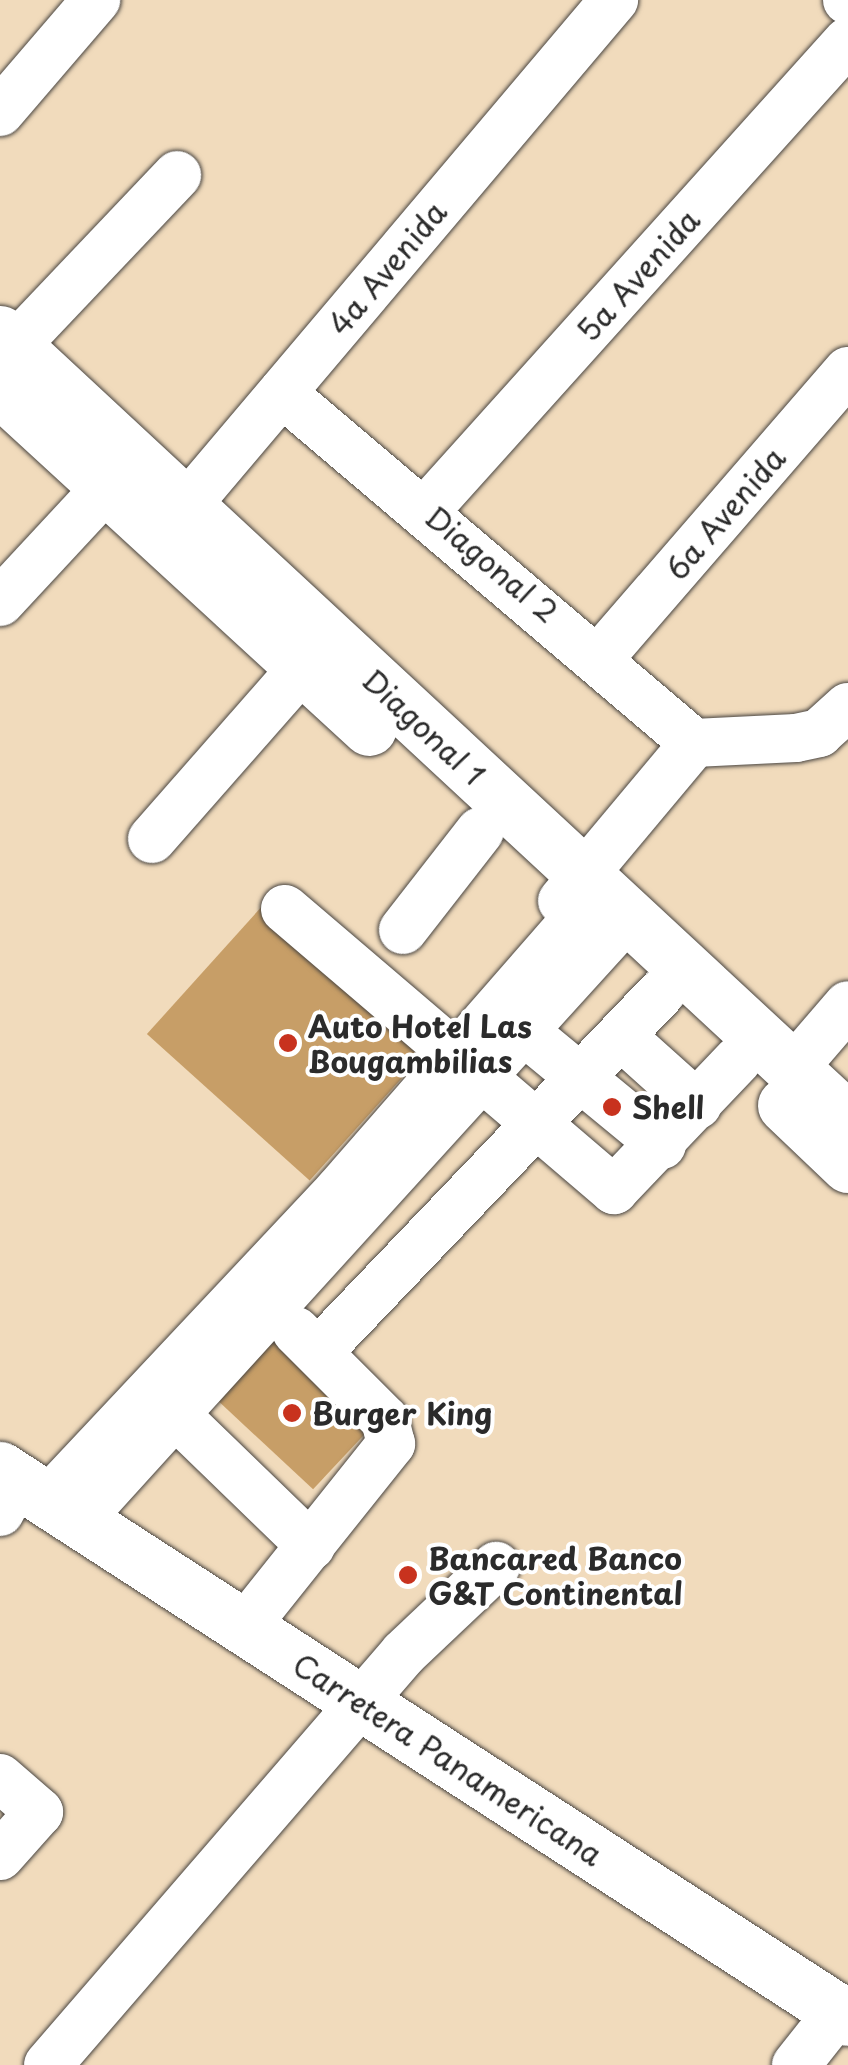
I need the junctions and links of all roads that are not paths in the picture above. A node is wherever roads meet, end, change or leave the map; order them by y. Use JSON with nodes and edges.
{"nodes":[{"id":1,"x":96,"y":0,"type":"edge"},
{"id":2,"x":614,"y":0,"type":"edge"},
{"id":3,"x":848,"y":41,"type":"edge"},
{"id":4,"x":0,"y":112,"type":"edge"},
{"id":5,"x":177,"y":175,"type":"dead end"},
{"id":6,"x":5,"y":356,"type":"edge"},
{"id":7,"x":848,"y":371,"type":"edge"},
{"id":8,"x":282,"y":393,"type":"junction"},
{"id":9,"x":107,"y":487,"type":"junction"},
{"id":10,"x":427,"y":510,"type":"junction"},
{"id":11,"x":174,"y":521,"type":"junction"},
{"id":12,"x":0,"y":602,"type":"edge"},
{"id":13,"x":601,"y":656,"type":"junction"},
{"id":14,"x":303,"y":667,"type":"junction"},
{"id":15,"x":848,"y":708,"type":"edge"},
{"id":16,"x":694,"y":743,"type":"junction"},
{"id":17,"x":480,"y":830,"type":"junction"},
{"id":18,"x":152,"y":839,"type":"dead end"},
{"id":19,"x":592,"y":908,"type":"junction"},
{"id":20,"x":285,"y":909,"type":"dead end"},
{"id":21,"x":403,"y":930,"type":"dead end"},
{"id":22,"x":662,"y":992,"type":"junction"},
{"id":23,"x":848,"y":1005,"type":"edge"},
{"id":24,"x":512,"y":1021,"type":"junction"},
{"id":25,"x":622,"y":1036,"type":"junction"},
{"id":26,"x":738,"y":1060,"type":"junction"},
{"id":27,"x":792,"y":1069,"type":"junction"},
{"id":28,"x":467,"y":1072,"type":"junction"},
{"id":29,"x":582,"y":1078,"type":"junction"},
{"id":30,"x":698,"y":1106,"type":"junction"},
{"id":31,"x":848,"y":1120,"type":"edge"},
{"id":32,"x":535,"y":1128,"type":"junction"},
{"id":33,"x":662,"y":1145,"type":"junction"},
{"id":34,"x":848,"y":1165,"type":"edge"},
{"id":35,"x":352,"y":1200,"type":"junction"},
{"id":36,"x":408,"y":1255,"type":"junction"},
{"id":37,"x":262,"y":1297,"type":"junction"},
{"id":38,"x":318,"y":1352,"type":"junction"},
{"id":39,"x":163,"y":1402,"type":"junction"},
{"id":40,"x":29,"y":1496,"type":"edge"},
{"id":41,"x":312,"y":1546,"type":"junction"},
{"id":42,"x":496,"y":1566,"type":"dead end"},
{"id":43,"x":244,"y":1628,"type":"junction"},
{"id":44,"x":364,"y":1705,"type":"junction"},
{"id":45,"x":0,"y":1778,"type":"edge"},
{"id":46,"x":0,"y":1856,"type":"edge"},
{"id":47,"x":843,"y":2015,"type":"edge"},
{"id":48,"x":48,"y":2065,"type":"edge"},
{"id":49,"x":796,"y":2065,"type":"edge"}],
"edges":[{"from":1,"to":4,"type":"street"},
{"from":2,"to":8,"type":"street","name":"4a Avenida"},
{"from":3,"to":10,"type":"street","name":"5a Avenida"},
{"from":5,"to":6,"type":"street"},
{"from":6,"to":9,"type":"main road","name":"Diagonal 1"},
{"from":6,"to":11,"type":"main road","name":"Diagonal 1"},
{"from":7,"to":13,"type":"street","name":"6a Avenida"},
{"from":8,"to":10,"type":"street","name":"Diagonal 2"},
{"from":8,"to":11,"type":"street","name":"4a Avenida"},
{"from":9,"to":11,"type":"main road","name":"Diagonal 1"},
{"from":9,"to":12,"type":"street"},
{"from":10,"to":13,"type":"street","name":"Diagonal 2"},
{"from":11,"to":14,"type":"main road","name":"Diagonal 1"},
{"from":11,"to":19,"type":"main road","name":"Diagonal 1"},
{"from":13,"to":16,"type":"street","name":"Diagonal 2"},
{"from":14,"to":17,"type":"main road","name":"Diagonal 1"},
{"from":14,"to":18,"type":"street"},
{"from":15,"to":16,"type":"street"},
{"from":16,"to":19,"type":"street"},
{"from":17,"to":19,"type":"main road","name":"Diagonal 1"},
{"from":17,"to":21,"type":"street"},
{"from":19,"to":22,"type":"main road","name":"Diagonal 1"},
{"from":19,"to":24,"type":"street"},
{"from":19,"to":27,"type":"main road","name":"Diagonal 1"},
{"from":20,"to":28,"type":"street"},
{"from":22,"to":25,"type":"street"},
{"from":22,"to":26,"type":"main road","name":"Diagonal 1"},
{"from":23,"to":27,"type":"street"},
{"from":24,"to":28,"type":"street"},
{"from":24,"to":29,"type":"street"},
{"from":25,"to":29,"type":"street"},
{"from":25,"to":30,"type":"street"},
{"from":26,"to":30,"type":"street"},
{"from":26,"to":34,"type":"main road","name":"Diagonal 1"},
{"from":27,"to":31,"type":"main road","name":"Diagonal 1"},
{"from":28,"to":32,"type":"street"},
{"from":28,"to":35,"type":"street"},
{"from":29,"to":32,"type":"street"},
{"from":29,"to":33,"type":"street"},
{"from":30,"to":33,"type":"street"},
{"from":32,"to":33,"type":"street"},
{"from":32,"to":36,"type":"street"},
{"from":35,"to":36,"type":"street"},
{"from":35,"to":37,"type":"street"},
{"from":36,"to":38,"type":"street"},
{"from":37,"to":38,"type":"street"},
{"from":37,"to":39,"type":"street"},
{"from":38,"to":41,"type":"street"},
{"from":39,"to":40,"type":"street"},
{"from":39,"to":41,"type":"street"},
{"from":40,"to":43,"type":"main road","name":"Carretera Panamericana"},
{"from":41,"to":43,"type":"street"},
{"from":42,"to":44,"type":"street"},
{"from":43,"to":44,"type":"main road","name":"Carretera Panamericana"},
{"from":44,"to":47,"type":"main road","name":"Carretera Panamericana"},
{"from":44,"to":48,"type":"street"},
{"from":45,"to":46,"type":"street"},
{"from":47,"to":49,"type":"street"}]}
